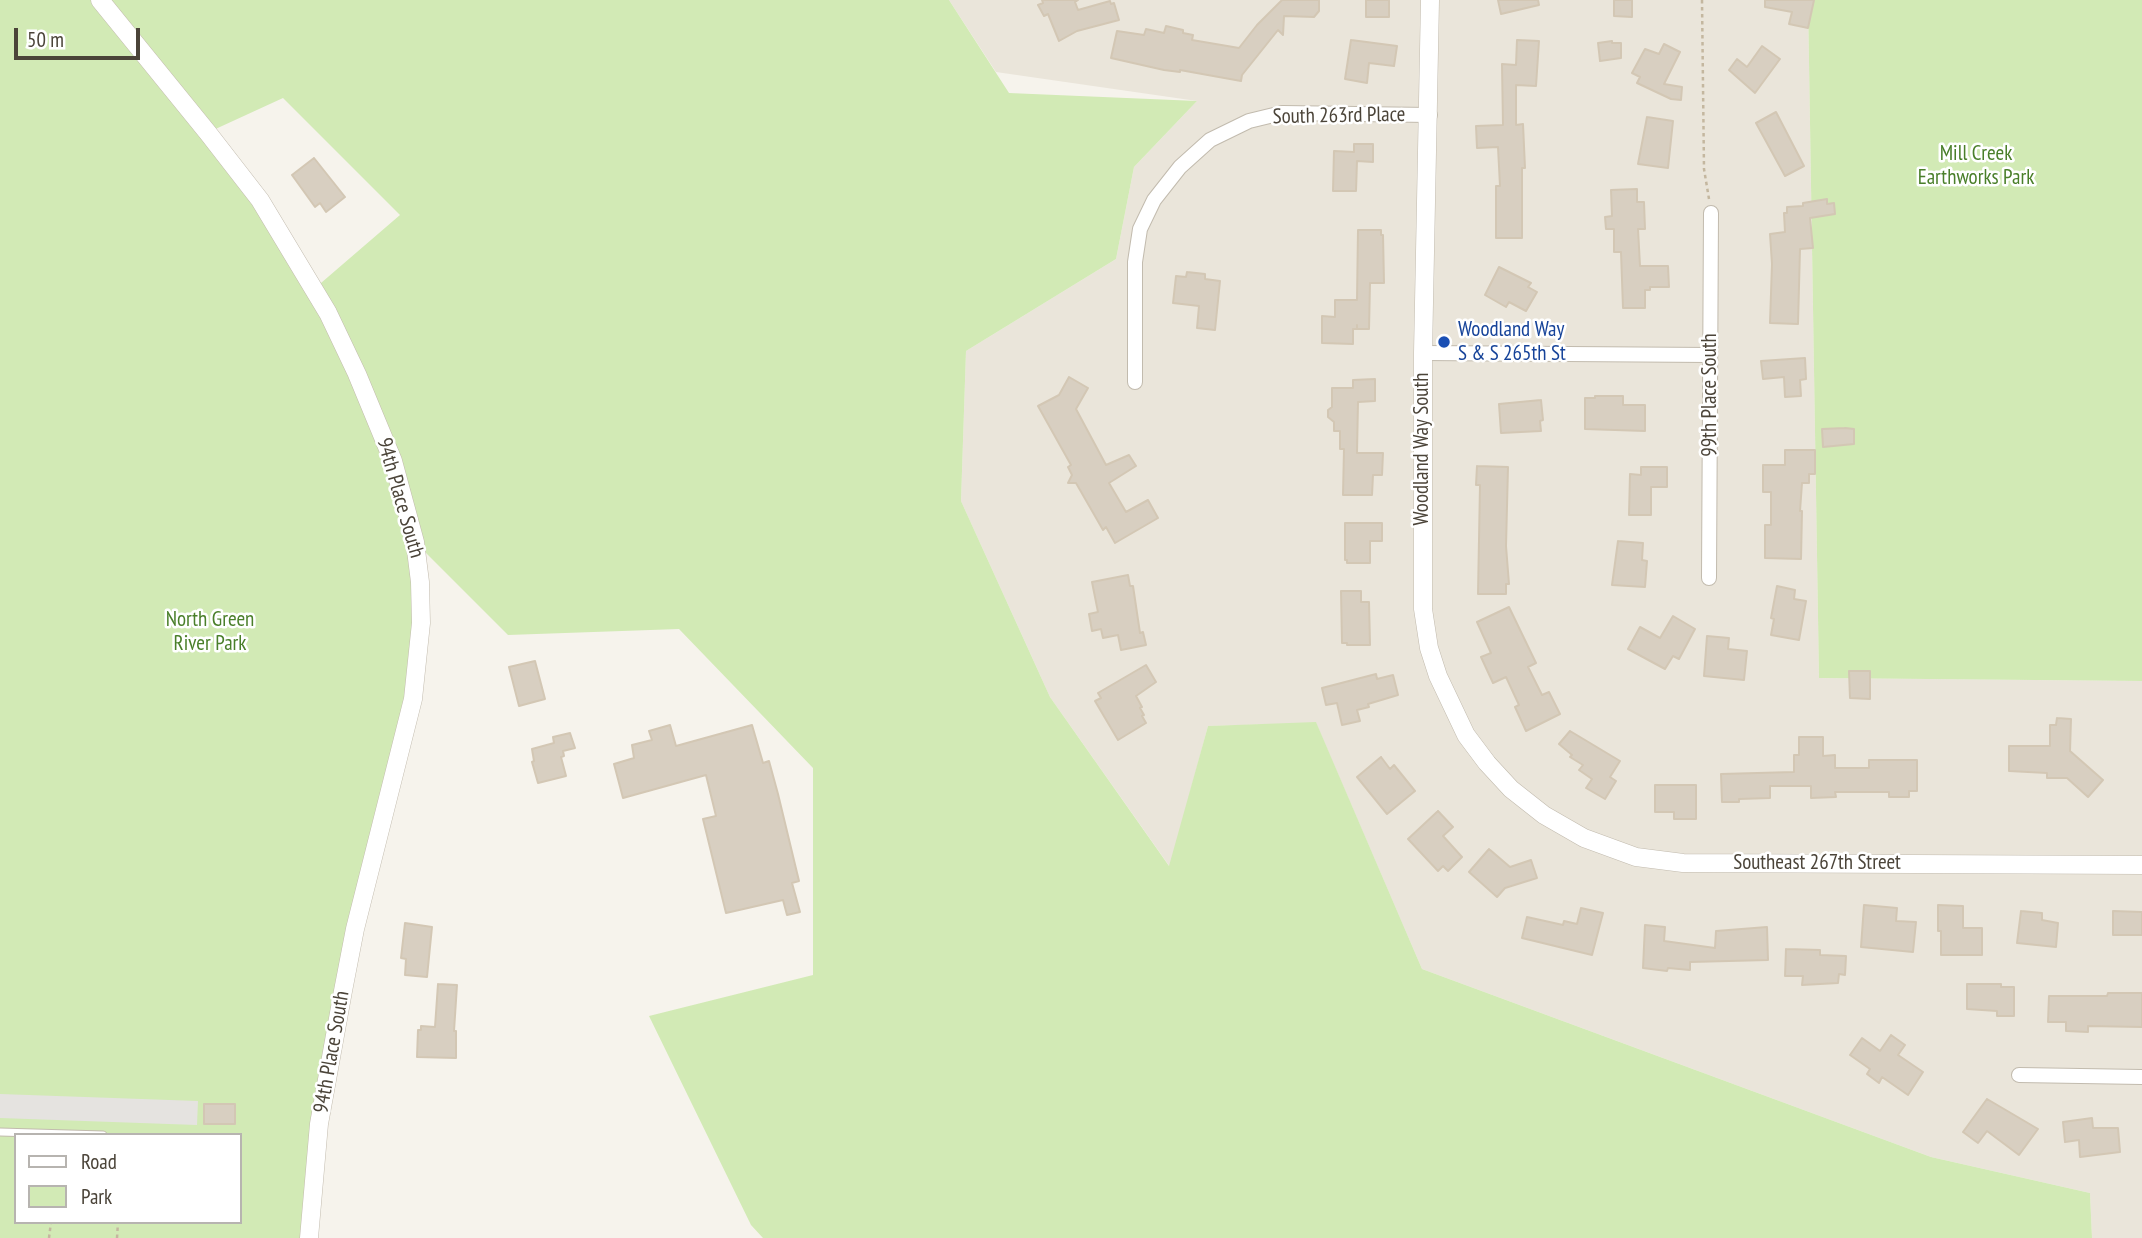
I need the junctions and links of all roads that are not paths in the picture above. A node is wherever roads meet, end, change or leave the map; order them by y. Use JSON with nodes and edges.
{"nodes":[{"id":1,"x":100,"y":0,"type":"edge"},
{"id":2,"x":1430,"y":0,"type":"edge"},
{"id":3,"x":1430,"y":115,"type":"junction"},
{"id":4,"x":1711,"y":213,"type":"road end"},
{"id":5,"x":1423,"y":353,"type":"junction"},
{"id":6,"x":1710,"y":355,"type":"junction"},
{"id":7,"x":1135,"y":382,"type":"dead end"},
{"id":8,"x":1709,"y":578,"type":"dead end"},
{"id":9,"x":1511,"y":789,"type":"joint"},
{"id":10,"x":2142,"y":865,"type":"edge"},
{"id":11,"x":2020,"y":1075,"type":"dead end"},
{"id":12,"x":2142,"y":1077,"type":"edge"},
{"id":13,"x":0,"y":1132,"type":"edge"},
{"id":14,"x":34,"y":1133,"type":"edge"},
{"id":15,"x":309,"y":1238,"type":"edge"}],
"edges":[{"from":1,"to":15,"type":"street","name":"94th Place South"},
{"from":2,"to":3,"type":"street","name":"Woodland Way South"},
{"from":3,"to":5,"type":"street","name":"Woodland Way South"},
{"from":3,"to":7,"type":"street","name":"South 263rd Place"},
{"from":4,"to":6,"type":"street","name":"99th Place South"},
{"from":5,"to":6,"type":"street"},
{"from":5,"to":9,"type":"street","name":"Woodland Way South"},
{"from":6,"to":8,"type":"street","name":"99th Place South"},
{"from":9,"to":10,"type":"street","name":"Southeast 267th Street"},
{"from":11,"to":12,"type":"street"},
{"from":13,"to":14,"type":"lane"}]}
